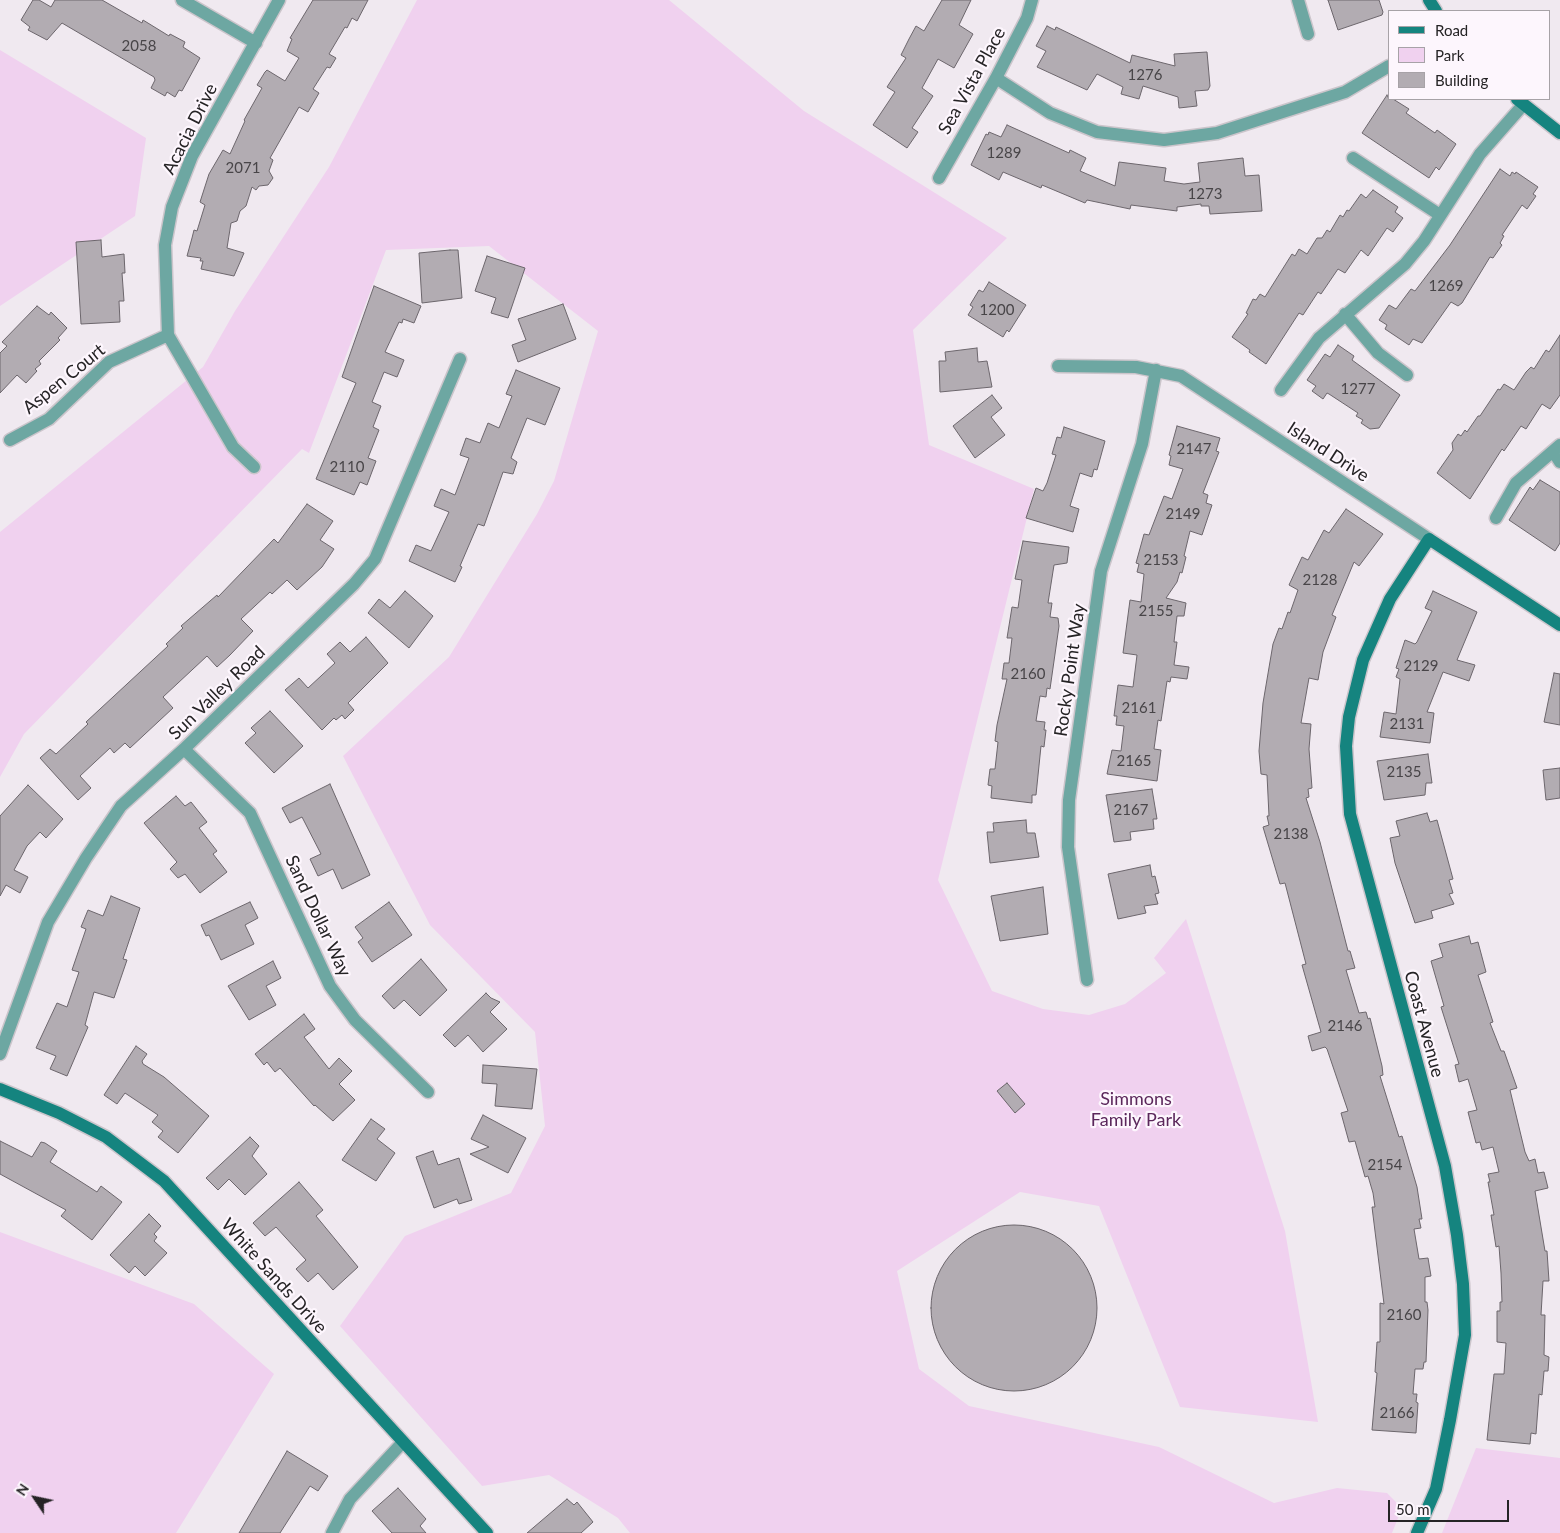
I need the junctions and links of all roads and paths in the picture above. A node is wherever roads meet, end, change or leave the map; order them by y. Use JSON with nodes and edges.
{"nodes":[{"id":1,"x":182,"y":0,"type":"edge"},
{"id":2,"x":280,"y":0,"type":"edge"},
{"id":3,"x":1032,"y":0,"type":"edge"},
{"id":4,"x":1298,"y":0,"type":"edge"},
{"id":5,"x":1308,"y":34,"type":"dead end"},
{"id":6,"x":256,"y":43,"type":"junction"},
{"id":7,"x":1388,"y":67,"type":"edge"},
{"id":8,"x":996,"y":78,"type":"junction"},
{"id":9,"x":1520,"y":102,"type":"edge"},
{"id":10,"x":1560,"y":133,"type":"edge"},
{"id":11,"x":1353,"y":158,"type":"dead end"},
{"id":12,"x":939,"y":178,"type":"dead end"},
{"id":13,"x":1440,"y":215,"type":"junction"},
{"id":14,"x":1345,"y":314,"type":"junction"},
{"id":15,"x":168,"y":334,"type":"junction"},
{"id":16,"x":460,"y":359,"type":"dead end"},
{"id":17,"x":1058,"y":366,"type":"dead end"},
{"id":18,"x":1156,"y":370,"type":"junction"},
{"id":19,"x":1407,"y":375,"type":"dead end"},
{"id":20,"x":1281,"y":390,"type":"dead end"},
{"id":21,"x":10,"y":440,"type":"dead end"},
{"id":22,"x":1558,"y":452,"type":"edge"},
{"id":23,"x":254,"y":467,"type":"dead end"},
{"id":24,"x":1496,"y":518,"type":"dead end"},
{"id":25,"x":1429,"y":539,"type":"junction"},
{"id":26,"x":1560,"y":625,"type":"edge"},
{"id":27,"x":184,"y":750,"type":"junction"},
{"id":28,"x":1087,"y":980,"type":"dead end"},
{"id":29,"x":0,"y":1054,"type":"edge"},
{"id":30,"x":0,"y":1089,"type":"edge"},
{"id":31,"x":428,"y":1092,"type":"dead end"},
{"id":32,"x":403,"y":1442,"type":"junction"},
{"id":33,"x":332,"y":1533,"type":"edge"},
{"id":34,"x":487,"y":1533,"type":"edge"},
{"id":35,"x":1417,"y":1533,"type":"edge"}],
"edges":[{"from":1,"to":6,"type":"street"},
{"from":2,"to":6,"type":"street","name":"Acacia Drive"},
{"from":3,"to":8,"type":"street","name":"Sea Vista Place"},
{"from":4,"to":5,"type":"street"},
{"from":6,"to":15,"type":"street","name":"Acacia Drive"},
{"from":7,"to":8,"type":"street"},
{"from":8,"to":12,"type":"street","name":"Sea Vista Place"},
{"from":9,"to":10,"type":"street"},
{"from":9,"to":13,"type":"street"},
{"from":11,"to":13,"type":"street"},
{"from":13,"to":14,"type":"street"},
{"from":14,"to":19,"type":"street"},
{"from":14,"to":20,"type":"street"},
{"from":15,"to":21,"type":"street","name":"Aspen Court"},
{"from":15,"to":23,"type":"street","name":"Acacia Drive"},
{"from":16,"to":27,"type":"street","name":"Sun Valley Road"},
{"from":17,"to":18,"type":"street","name":"Island Drive"},
{"from":18,"to":25,"type":"street","name":"Island Drive"},
{"from":18,"to":28,"type":"street","name":"Rocky Point Way"},
{"from":22,"to":24,"type":"street"},
{"from":25,"to":26,"type":"street","name":"Island Drive"},
{"from":25,"to":35,"type":"street","name":"Coast Avenue"},
{"from":27,"to":29,"type":"street","name":"Sun Valley Road"},
{"from":27,"to":31,"type":"street","name":"Sand Dollar Way"},
{"from":30,"to":32,"type":"street","name":"White Sands Drive"},
{"from":32,"to":33,"type":"street"},
{"from":32,"to":34,"type":"street","name":"White Sands Drive"}]}
